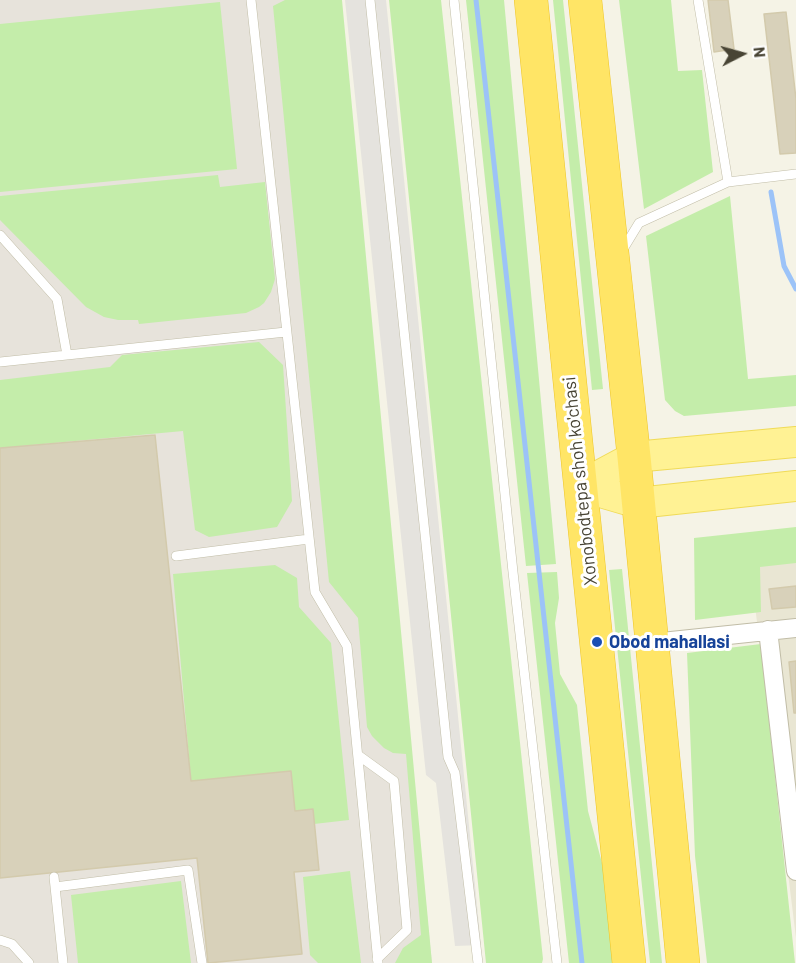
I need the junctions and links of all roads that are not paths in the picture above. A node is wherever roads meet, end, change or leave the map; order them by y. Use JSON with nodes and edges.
{"nodes":[{"id":1,"x":252,"y":0,"type":"edge"},
{"id":2,"x":370,"y":0,"type":"edge"},
{"id":3,"x":454,"y":0,"type":"edge"},
{"id":4,"x":531,"y":0,"type":"edge"},
{"id":5,"x":585,"y":0,"type":"edge"},
{"id":6,"x":698,"y":0,"type":"edge"},
{"id":7,"x":796,"y":174,"type":"edge"},
{"id":8,"x":728,"y":182,"type":"junction"},
{"id":9,"x":0,"y":235,"type":"edge"},
{"id":10,"x":613,"y":266,"type":"junction"},
{"id":11,"x":286,"y":332,"type":"junction"},
{"id":12,"x":67,"y":355,"type":"junction"},
{"id":13,"x":0,"y":362,"type":"edge"},
{"id":14,"x":796,"y":442,"type":"edge"},
{"id":15,"x":634,"y":457,"type":"junction"},
{"id":16,"x":580,"y":486,"type":"junction"},
{"id":17,"x":796,"y":486,"type":"edge"},
{"id":18,"x":638,"y":503,"type":"junction"},
{"id":19,"x":309,"y":539,"type":"junction"},
{"id":20,"x":176,"y":556,"type":"dead end"},
{"id":21,"x":796,"y":628,"type":"edge"},
{"id":22,"x":768,"y":630,"type":"junction"},
{"id":23,"x":652,"y":643,"type":"junction"},
{"id":24,"x":358,"y":755,"type":"junction"},
{"id":25,"x":796,"y":871,"type":"edge"},
{"id":26,"x":0,"y":940,"type":"edge"},
{"id":27,"x":377,"y":961,"type":"edge"},
{"id":28,"x":29,"y":963,"type":"edge"},
{"id":29,"x":63,"y":963,"type":"edge"},
{"id":30,"x":202,"y":963,"type":"edge"},
{"id":31,"x":478,"y":963,"type":"edge"},
{"id":32,"x":556,"y":963,"type":"edge"},
{"id":33,"x":629,"y":963,"type":"edge"},
{"id":34,"x":683,"y":963,"type":"edge"}],
"edges":[{"from":1,"to":11,"type":"lane"},
{"from":2,"to":31,"type":"lane"},
{"from":3,"to":32,"type":"lane"},
{"from":4,"to":16,"type":"highway","name":"Xonobodtepa shoh ko'chasi"},
{"from":5,"to":10,"type":"highway"},
{"from":6,"to":8,"type":"lane"},
{"from":7,"to":8,"type":"lane"},
{"from":8,"to":10,"type":"lane"},
{"from":9,"to":12,"type":"lane"},
{"from":10,"to":15,"type":"highway"},
{"from":11,"to":12,"type":"lane"},
{"from":11,"to":19,"type":"lane"},
{"from":12,"to":13,"type":"lane"},
{"from":14,"to":15,"type":"main road"},
{"from":15,"to":16,"type":"main road"},
{"from":15,"to":18,"type":"highway"},
{"from":16,"to":18,"type":"main road"},
{"from":16,"to":33,"type":"highway","name":"Xonobodtepa shoh ko'chasi"},
{"from":17,"to":18,"type":"main road"},
{"from":18,"to":23,"type":"highway"},
{"from":19,"to":20,"type":"lane"},
{"from":19,"to":24,"type":"lane"},
{"from":21,"to":22,"type":"street"},
{"from":22,"to":23,"type":"street"},
{"from":22,"to":25,"type":"street"},
{"from":23,"to":34,"type":"highway"},
{"from":24,"to":27,"type":"lane"},
{"from":24,"to":27,"type":"lane"},
{"from":26,"to":28,"type":"lane"},
{"from":29,"to":30,"type":"lane"}]}
